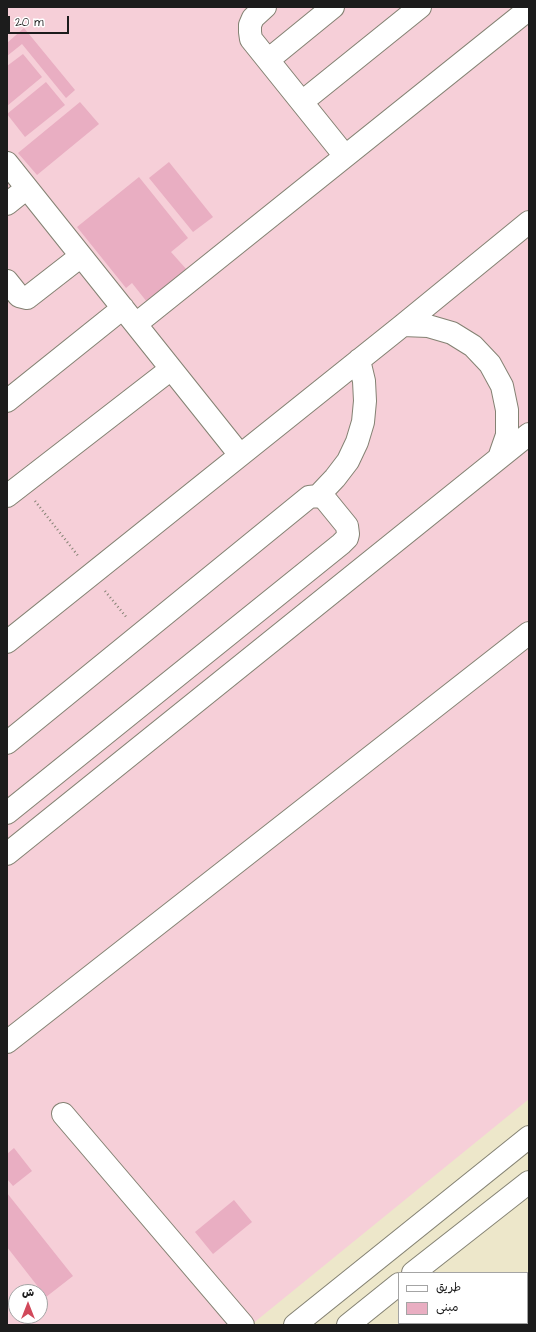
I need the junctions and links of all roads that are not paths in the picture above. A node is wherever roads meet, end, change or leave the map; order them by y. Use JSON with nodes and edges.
{"nodes":[{"id":1,"x":265,"y":7,"type":"edge"},
{"id":2,"x":333,"y":7,"type":"edge"},
{"id":3,"x":420,"y":7,"type":"edge"},
{"id":4,"x":519,"y":11,"type":"edge"},
{"id":5,"x":268,"y":60,"type":"junction"},
{"id":6,"x":302,"y":102,"type":"junction"},
{"id":7,"x":345,"y":156,"type":"junction"},
{"id":8,"x":7,"y":163,"type":"edge"},
{"id":9,"x":27,"y":188,"type":"junction"},
{"id":10,"x":7,"y":204,"type":"edge"},
{"id":11,"x":529,"y":222,"type":"edge"},
{"id":12,"x":81,"y":256,"type":"junction"},
{"id":13,"x":7,"y":281,"type":"edge"},
{"id":14,"x":129,"y":316,"type":"junction"},
{"id":15,"x":403,"y":325,"type":"junction"},
{"id":16,"x":359,"y":360,"type":"junction"},
{"id":17,"x":171,"y":369,"type":"junction"},
{"id":18,"x":7,"y":401,"type":"edge"},
{"id":19,"x":529,"y":434,"type":"edge"},
{"id":20,"x":240,"y":455,"type":"junction"},
{"id":21,"x":499,"y":458,"type":"junction"},
{"id":22,"x":14,"y":490,"type":"edge"},
{"id":23,"x":318,"y":496,"type":"junction"},
{"id":24,"x":529,"y":633,"type":"edge"},
{"id":25,"x":7,"y":642,"type":"edge"},
{"id":26,"x":7,"y":743,"type":"edge"},
{"id":27,"x":10,"y":806,"type":"edge"},
{"id":28,"x":7,"y":854,"type":"edge"},
{"id":29,"x":7,"y":1042,"type":"edge"},
{"id":30,"x":63,"y":1114,"type":"dead end"},
{"id":31,"x":529,"y":1137,"type":"edge"},
{"id":32,"x":529,"y":1182,"type":"edge"},
{"id":33,"x":415,"y":1272,"type":"edge"},
{"id":34,"x":398,"y":1285,"type":"edge"},
{"id":35,"x":243,"y":1325,"type":"edge"},
{"id":36,"x":295,"y":1325,"type":"edge"},
{"id":37,"x":348,"y":1325,"type":"edge"}],
"edges":[{"from":1,"to":5,"type":"street"},
{"from":2,"to":5,"type":"street"},
{"from":3,"to":6,"type":"street"},
{"from":4,"to":7,"type":"street"},
{"from":5,"to":6,"type":"street"},
{"from":6,"to":7,"type":"street"},
{"from":7,"to":14,"type":"street"},
{"from":8,"to":9,"type":"street"},
{"from":9,"to":10,"type":"street"},
{"from":9,"to":12,"type":"street"},
{"from":11,"to":15,"type":"street"},
{"from":12,"to":13,"type":"street"},
{"from":12,"to":14,"type":"street"},
{"from":14,"to":17,"type":"street"},
{"from":14,"to":18,"type":"street"},
{"from":15,"to":16,"type":"street"},
{"from":15,"to":21,"type":"street"},
{"from":16,"to":20,"type":"street"},
{"from":16,"to":23,"type":"street"},
{"from":17,"to":20,"type":"street"},
{"from":17,"to":22,"type":"street"},
{"from":19,"to":21,"type":"street"},
{"from":20,"to":25,"type":"street"},
{"from":21,"to":28,"type":"street"},
{"from":23,"to":26,"type":"street"},
{"from":23,"to":27,"type":"street"},
{"from":24,"to":29,"type":"street"},
{"from":30,"to":35,"type":"street"},
{"from":31,"to":36,"type":"street"},
{"from":32,"to":33,"type":"street"},
{"from":34,"to":37,"type":"street"}]}
